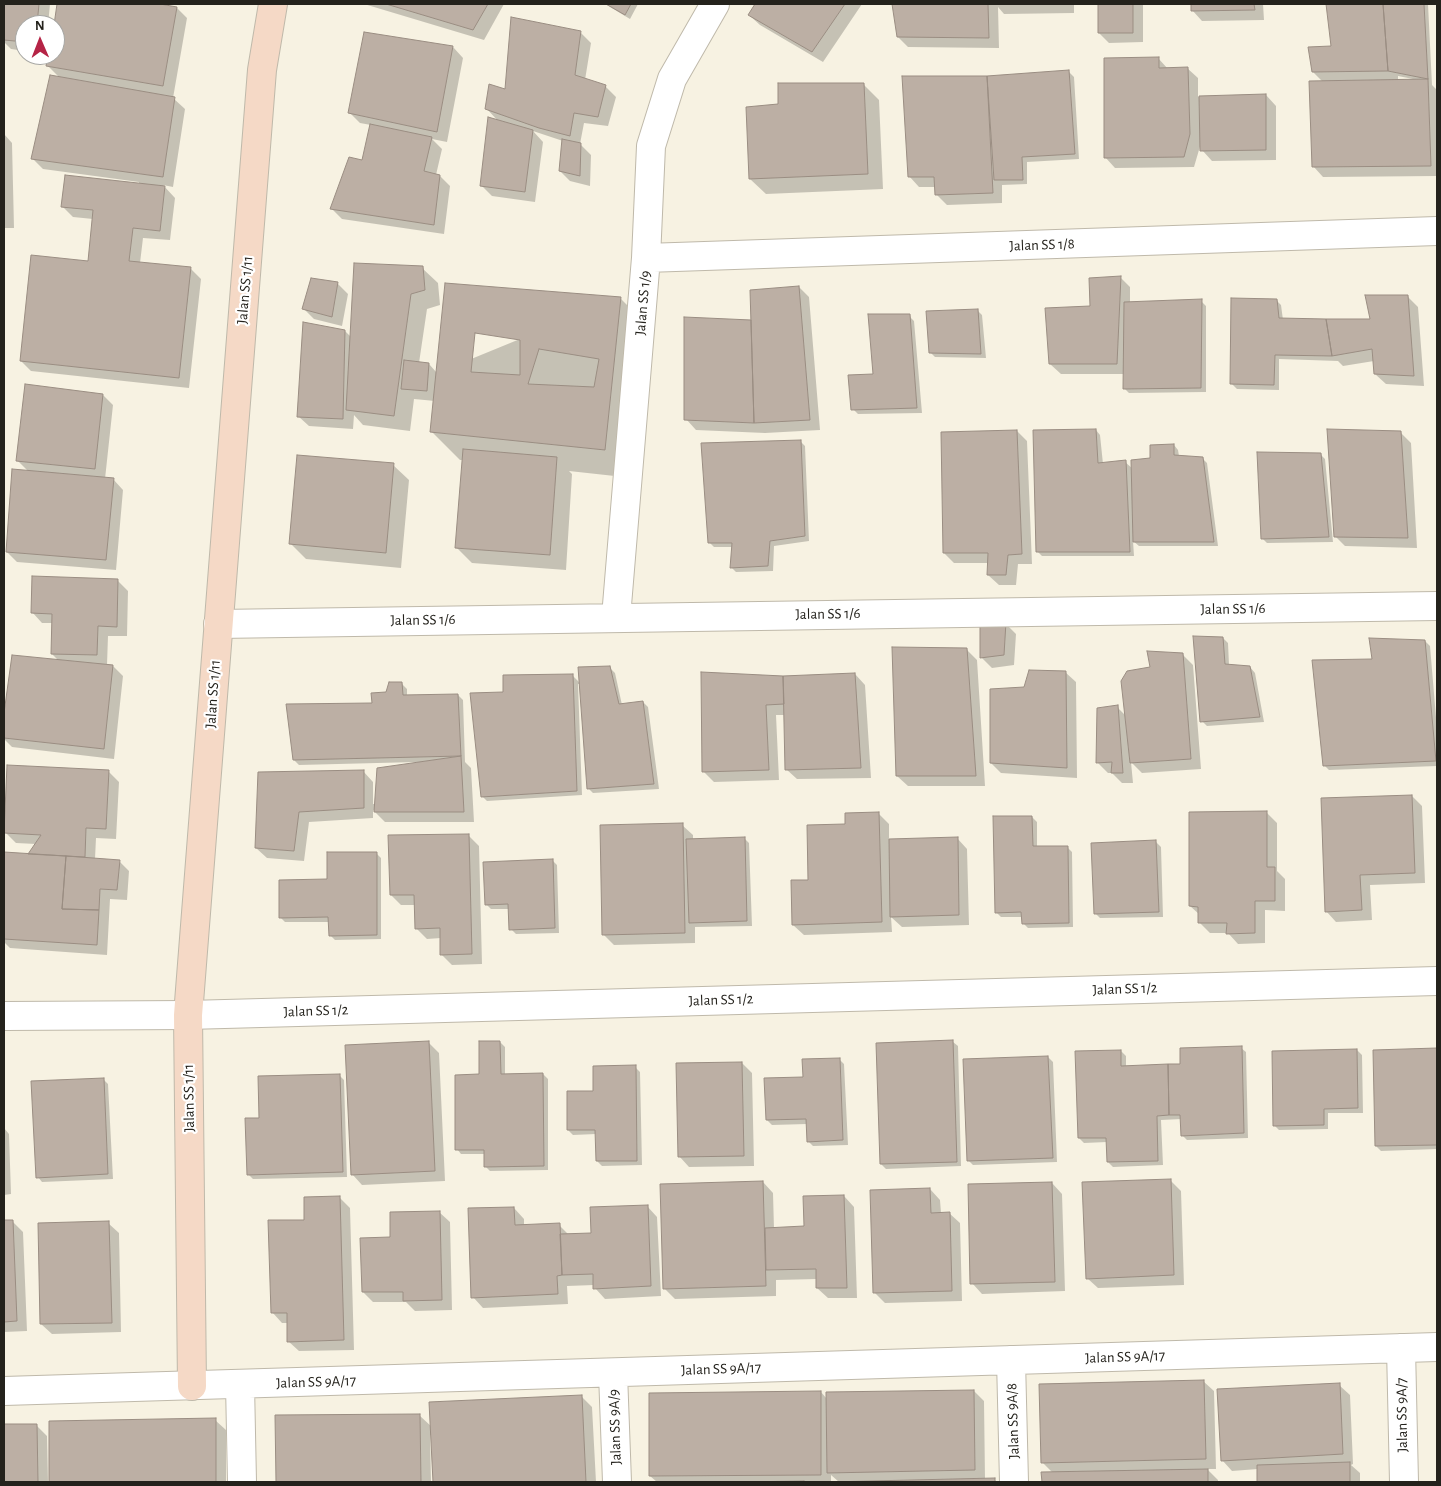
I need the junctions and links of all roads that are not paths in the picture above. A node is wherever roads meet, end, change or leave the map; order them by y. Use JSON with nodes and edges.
{"nodes":[{"id":1,"x":273,"y":4,"type":"edge"},
{"id":2,"x":715,"y":4,"type":"edge"},
{"id":3,"x":1437,"y":231,"type":"edge"},
{"id":4,"x":646,"y":258,"type":"junction"},
{"id":5,"x":1437,"y":606,"type":"edge"},
{"id":6,"x":616,"y":617,"type":"junction"},
{"id":7,"x":218,"y":624,"type":"junction"},
{"id":8,"x":1437,"y":981,"type":"edge"},
{"id":9,"x":188,"y":1015,"type":"junction"},
{"id":10,"x":4,"y":1016,"type":"edge"},
{"id":11,"x":1437,"y":1347,"type":"edge"},
{"id":12,"x":1401,"y":1348,"type":"junction"},
{"id":13,"x":1011,"y":1360,"type":"junction"},
{"id":14,"x":613,"y":1373,"type":"junction"},
{"id":15,"x":240,"y":1384,"type":"junction"},
{"id":16,"x":192,"y":1386,"type":"junction"},
{"id":17,"x":4,"y":1391,"type":"edge"},
{"id":18,"x":242,"y":1482,"type":"edge"},
{"id":19,"x":617,"y":1482,"type":"edge"},
{"id":20,"x":1014,"y":1482,"type":"edge"},
{"id":21,"x":1404,"y":1482,"type":"edge"}],
"edges":[{"from":1,"to":7,"type":"street","name":"Jalan SS 1/11"},
{"from":2,"to":4,"type":"street","name":"Jalan SS 1/9"},
{"from":3,"to":4,"type":"street","name":"Jalan SS 1/8"},
{"from":4,"to":6,"type":"street","name":"Jalan SS 1/9"},
{"from":5,"to":6,"type":"street","name":"Jalan SS 1/6"},
{"from":6,"to":7,"type":"street","name":"Jalan SS 1/6"},
{"from":7,"to":9,"type":"street","name":"Jalan SS 1/11"},
{"from":8,"to":9,"type":"street","name":"Jalan SS 1/2"},
{"from":9,"to":10,"type":"street","name":"Jalan SS 1/2"},
{"from":9,"to":16,"type":"street","name":"Jalan SS 1/11"},
{"from":11,"to":12,"type":"street","name":"Jalan SS 9A/17"},
{"from":12,"to":13,"type":"street","name":"Jalan SS 9A/17"},
{"from":12,"to":21,"type":"street","name":"Jalan SS 9A/7"},
{"from":13,"to":14,"type":"street","name":"Jalan SS 9A/17"},
{"from":13,"to":20,"type":"street","name":"Jalan SS 9A/8"},
{"from":14,"to":15,"type":"street","name":"Jalan SS 9A/17"},
{"from":14,"to":19,"type":"street","name":"Jalan SS 9A/9"},
{"from":15,"to":16,"type":"street","name":"Jalan SS 9A/17"},
{"from":15,"to":18,"type":"street"},
{"from":16,"to":17,"type":"street","name":"Jalan SS 9A/17"}]}
